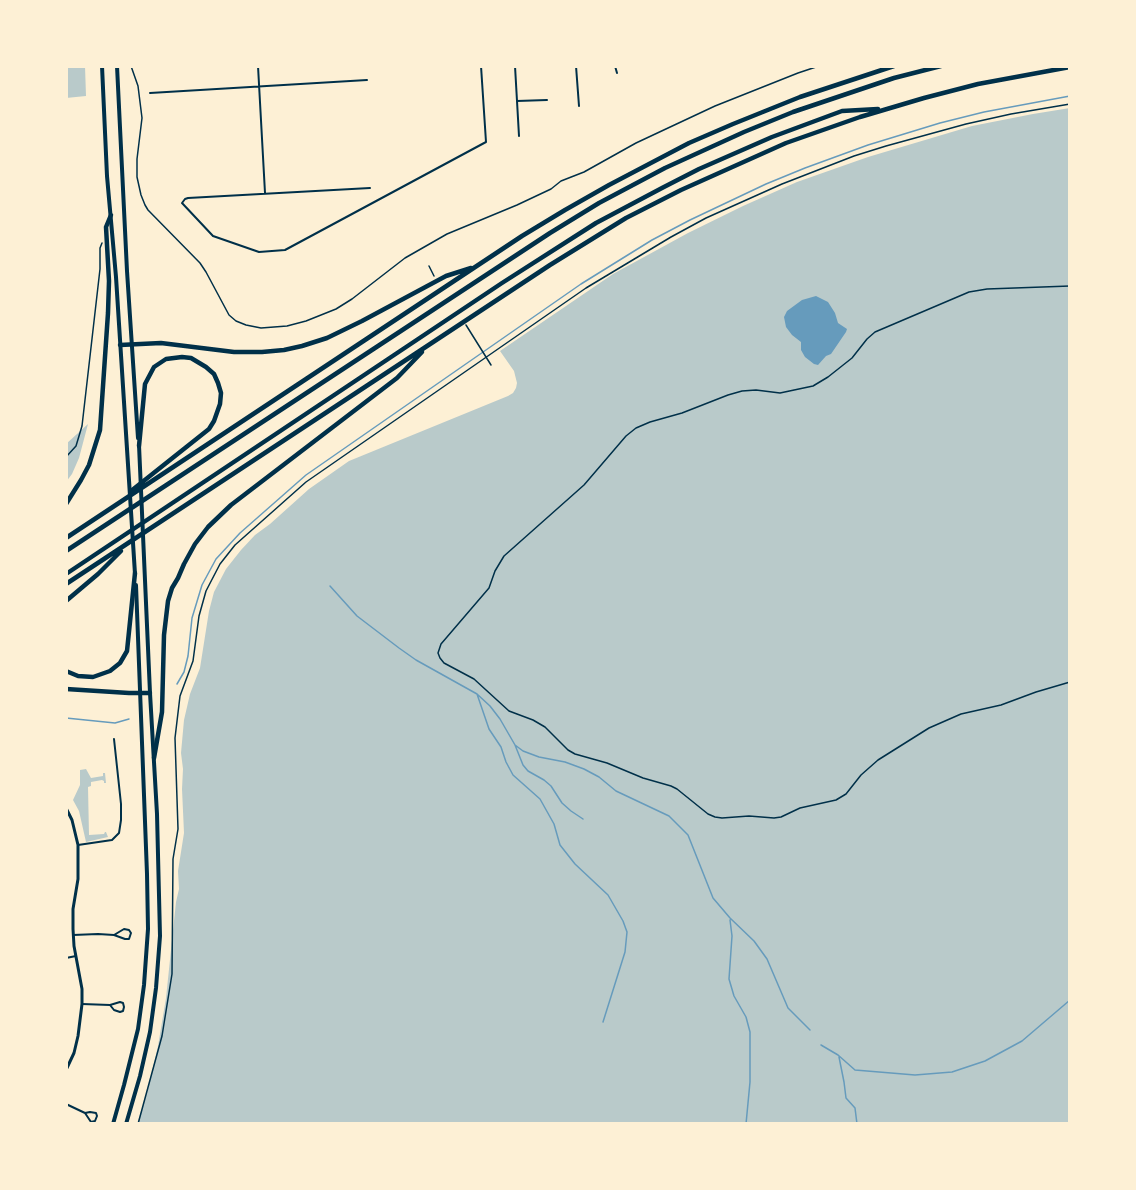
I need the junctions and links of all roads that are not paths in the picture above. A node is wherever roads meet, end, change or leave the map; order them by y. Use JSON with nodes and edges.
{"nodes":[{"id":1,"x":102,"y":66,"type":"edge"},
{"id":2,"x":117,"y":66,"type":"edge"},
{"id":3,"x":258,"y":66,"type":"edge"},
{"id":4,"x":481,"y":66,"type":"edge"},
{"id":5,"x":515,"y":66,"type":"edge"},
{"id":6,"x":576,"y":66,"type":"edge"},
{"id":7,"x":615,"y":66,"type":"edge"},
{"id":8,"x":894,"y":66,"type":"edge"},
{"id":9,"x":941,"y":66,"type":"edge"},
{"id":10,"x":1070,"y":67,"type":"edge"},
{"id":11,"x":617,"y":73,"type":"dead end"},
{"id":12,"x":367,"y":80,"type":"dead end"},
{"id":13,"x":259,"y":86,"type":"junction"},
{"id":14,"x":150,"y":93,"type":"dead end"},
{"id":15,"x":547,"y":100,"type":"dead end"},
{"id":16,"x":517,"y":101,"type":"junction"},
{"id":17,"x":579,"y":106,"type":"dead end"},
{"id":18,"x":886,"y":108,"type":"junction"},
{"id":19,"x":519,"y":136,"type":"dead end"},
{"id":20,"x":370,"y":188,"type":"dead end"},
{"id":21,"x":265,"y":193,"type":"junction"},
{"id":22,"x":111,"y":215,"type":"junction"},
{"id":23,"x":476,"y":266,"type":"junction"},
{"id":24,"x":131,"y":344,"type":"junction"},
{"id":25,"x":120,"y":345,"type":"junction"},
{"id":26,"x":428,"y":346,"type":"junction"},
{"id":27,"x":139,"y":446,"type":"junction"},
{"id":28,"x":66,"y":504,"type":"edge"},
{"id":29,"x":113,"y":507,"type":"junction"},
{"id":30,"x":66,"y":538,"type":"edge"},
{"id":31,"x":127,"y":544,"type":"junction"},
{"id":32,"x":66,"y":551,"type":"edge"},
{"id":33,"x":135,"y":571,"type":"junction"},
{"id":34,"x":66,"y":574,"type":"edge"},
{"id":35,"x":66,"y":584,"type":"edge"},
{"id":36,"x":66,"y":601,"type":"edge"},
{"id":37,"x":66,"y":671,"type":"edge"},
{"id":38,"x":66,"y":689,"type":"edge"},
{"id":39,"x":140,"y":693,"type":"junction"},
{"id":40,"x":150,"y":693,"type":"junction"},
{"id":41,"x":114,"y":739,"type":"dead end"},
{"id":42,"x":154,"y":758,"type":"junction"},
{"id":43,"x":66,"y":808,"type":"edge"},
{"id":44,"x":78,"y":845,"type":"junction"},
{"id":45,"x":73,"y":935,"type":"junction"},
{"id":46,"x":114,"y":935,"type":"junction"},
{"id":47,"x":76,"y":956,"type":"junction"},
{"id":48,"x":66,"y":958,"type":"edge"},
{"id":49,"x":82,"y":1004,"type":"junction"},
{"id":50,"x":110,"y":1005,"type":"junction"},
{"id":51,"x":66,"y":1070,"type":"edge"},
{"id":52,"x":66,"y":1104,"type":"edge"},
{"id":53,"x":85,"y":1113,"type":"dead end"},
{"id":54,"x":112,"y":1124,"type":"edge"},
{"id":55,"x":126,"y":1124,"type":"edge"}],
"edges":[{"from":1,"to":22,"type":"main road"},
{"from":2,"to":24,"type":"main road"},
{"from":3,"to":13,"type":"street"},
{"from":4,"to":21,"type":"street"},
{"from":5,"to":16,"type":"street"},
{"from":6,"to":17,"type":"street"},
{"from":7,"to":11,"type":"street"},
{"from":8,"to":23,"type":"highway"},
{"from":9,"to":32,"type":"highway"},
{"from":10,"to":18,"type":"highway"},
{"from":12,"to":13,"type":"street"},
{"from":13,"to":14,"type":"street"},
{"from":13,"to":21,"type":"street"},
{"from":15,"to":16,"type":"street"},
{"from":16,"to":19,"type":"street"},
{"from":18,"to":26,"type":"highway"},
{"from":18,"to":34,"type":"highway"},
{"from":20,"to":21,"type":"street"},
{"from":22,"to":25,"type":"main road"},
{"from":22,"to":28,"type":"highway"},
{"from":23,"to":24,"type":"highway"},
{"from":23,"to":29,"type":"highway"},
{"from":24,"to":25,"type":"highway"},
{"from":24,"to":27,"type":"main road"},
{"from":25,"to":33,"type":"main road"},
{"from":26,"to":31,"type":"highway"},
{"from":26,"to":42,"type":"highway"},
{"from":27,"to":29,"type":"highway"},
{"from":27,"to":40,"type":"main road"},
{"from":29,"to":30,"type":"highway"},
{"from":31,"to":35,"type":"highway"},
{"from":31,"to":36,"type":"highway"},
{"from":33,"to":37,"type":"highway"},
{"from":33,"to":39,"type":"main road"},
{"from":38,"to":39,"type":"highway"},
{"from":39,"to":40,"type":"highway"},
{"from":39,"to":54,"type":"main road"},
{"from":40,"to":42,"type":"main road"},
{"from":41,"to":44,"type":"street"},
{"from":42,"to":55,"type":"main road"},
{"from":43,"to":44,"type":"street"},
{"from":44,"to":45,"type":"street"},
{"from":45,"to":46,"type":"street"},
{"from":45,"to":47,"type":"street"},
{"from":46,"to":46,"type":"street"},
{"from":47,"to":48,"type":"street"},
{"from":47,"to":49,"type":"street"},
{"from":49,"to":50,"type":"street"},
{"from":49,"to":51,"type":"street"},
{"from":50,"to":50,"type":"street"},
{"from":52,"to":53,"type":"street"}]}
